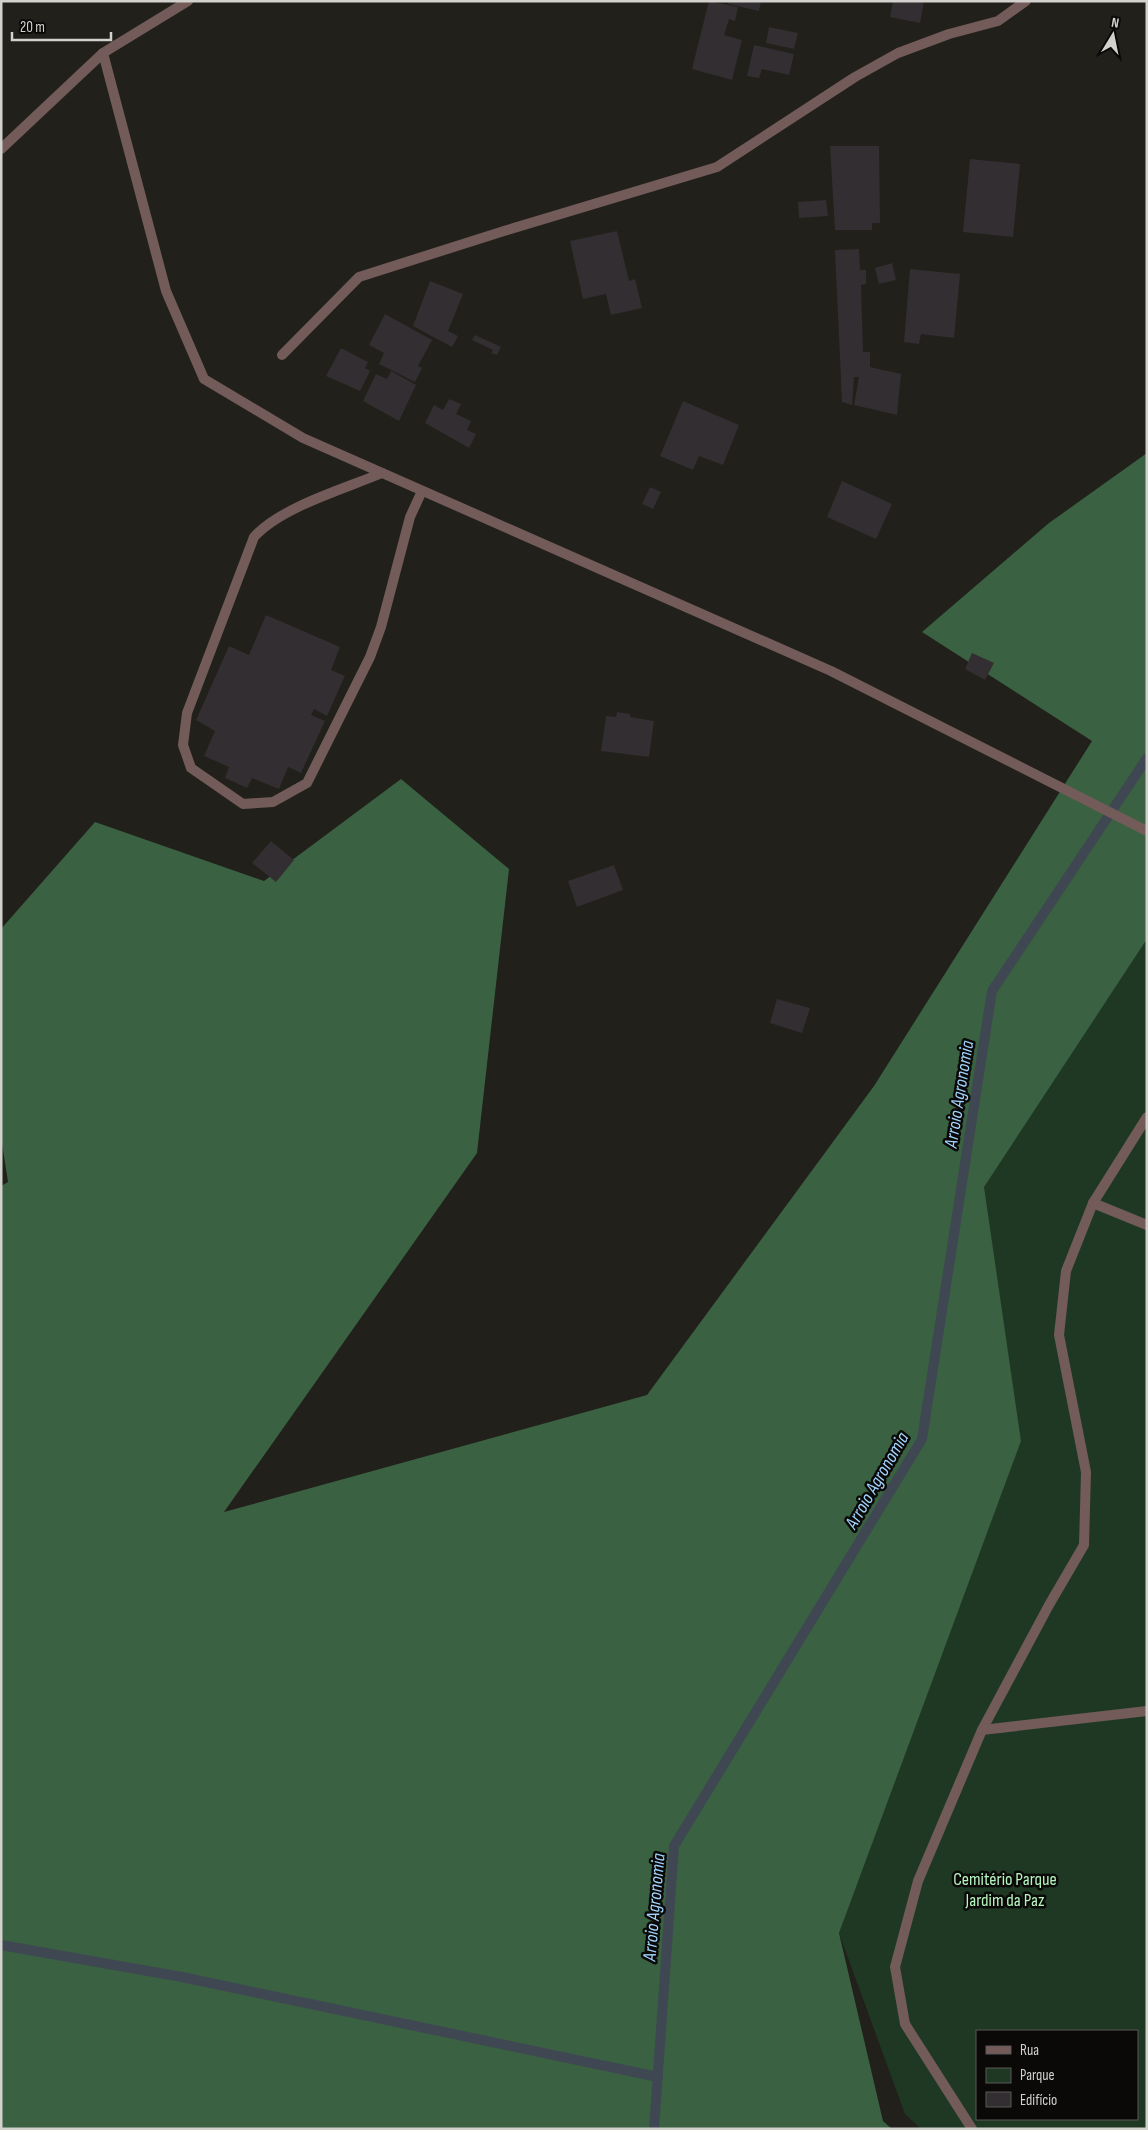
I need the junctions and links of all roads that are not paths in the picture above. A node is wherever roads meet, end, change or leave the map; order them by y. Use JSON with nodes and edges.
{"nodes":[{"id":1,"x":188,"y":1,"type":"edge"},
{"id":2,"x":1026,"y":1,"type":"edge"},
{"id":3,"x":102,"y":53,"type":"junction"},
{"id":4,"x":1,"y":149,"type":"edge"},
{"id":5,"x":282,"y":355,"type":"dead end"},
{"id":6,"x":382,"y":473,"type":"junction"},
{"id":7,"x":422,"y":491,"type":"junction"},
{"id":8,"x":1147,"y":831,"type":"edge"},
{"id":9,"x":1147,"y":1117,"type":"edge"},
{"id":10,"x":1093,"y":1203,"type":"junction"},
{"id":11,"x":1147,"y":1225,"type":"edge"},
{"id":12,"x":1147,"y":1711,"type":"edge"},
{"id":13,"x":982,"y":1730,"type":"junction"},
{"id":14,"x":972,"y":2129,"type":"edge"}],
"edges":[{"from":1,"to":3,"type":"street"},
{"from":2,"to":5,"type":"street"},
{"from":3,"to":4,"type":"street"},
{"from":3,"to":6,"type":"street"},
{"from":6,"to":7,"type":"street"},
{"from":6,"to":7,"type":"street"},
{"from":7,"to":8,"type":"street"},
{"from":9,"to":10,"type":"street"},
{"from":10,"to":11,"type":"street"},
{"from":10,"to":13,"type":"street"},
{"from":12,"to":13,"type":"street"},
{"from":13,"to":14,"type":"street"}]}
